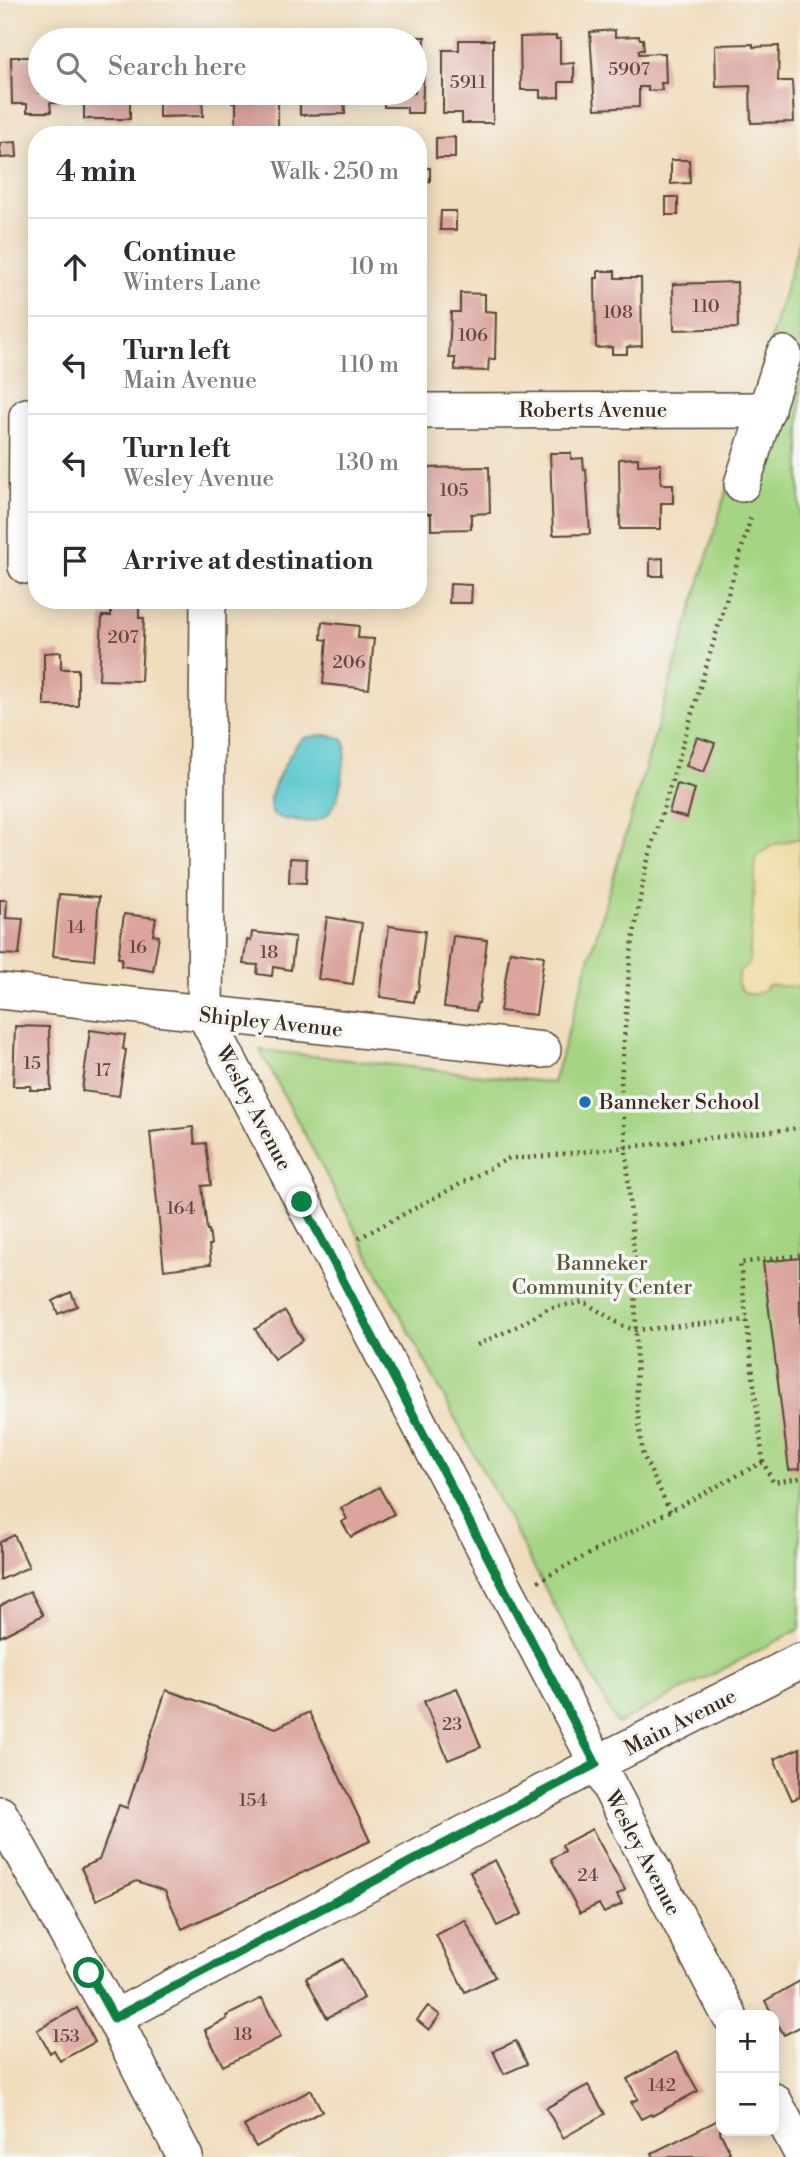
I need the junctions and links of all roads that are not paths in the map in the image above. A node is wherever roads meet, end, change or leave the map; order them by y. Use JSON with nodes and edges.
{"nodes":[{"id":1,"x":785,"y":354,"type":"dead end"},
{"id":2,"x":767,"y":410,"type":"junction"},
{"id":3,"x":427,"y":411,"type":"edge"},
{"id":4,"x":21,"y":416,"type":"edge"},
{"id":5,"x":742,"y":484,"type":"road end"},
{"id":6,"x":26,"y":566,"type":"dead end"},
{"id":7,"x":208,"y":609,"type":"edge"},
{"id":8,"x":0,"y":991,"type":"edge"},
{"id":9,"x":205,"y":1015,"type":"junction"},
{"id":10,"x":543,"y":1050,"type":"dead end"},
{"id":11,"x":800,"y":1661,"type":"edge"},
{"id":12,"x":596,"y":1764,"type":"junction"},
{"id":13,"x":0,"y":1814,"type":"edge"},
{"id":14,"x":726,"y":2010,"type":"edge"},
{"id":15,"x":114,"y":2018,"type":"junction"},
{"id":16,"x":779,"y":2110,"type":"edge"},
{"id":17,"x":800,"y":2150,"type":"edge"},
{"id":18,"x":185,"y":2157,"type":"edge"}],
"edges":[{"from":1,"to":2,"type":"street"},
{"from":2,"to":3,"type":"street","name":"Roberts Avenue"},
{"from":2,"to":5,"type":"street"},
{"from":4,"to":6,"type":"street"},
{"from":7,"to":9,"type":"street","name":"Wesley Avenue"},
{"from":8,"to":9,"type":"street","name":"Shipley Avenue"},
{"from":9,"to":10,"type":"street","name":"Shipley Avenue"},
{"from":9,"to":12,"type":"street","name":"Wesley Avenue"},
{"from":11,"to":12,"type":"street","name":"Main Avenue"},
{"from":12,"to":14,"type":"street","name":"Wesley Avenue"},
{"from":12,"to":15,"type":"street","name":"Main Avenue"},
{"from":13,"to":15,"type":"street"},
{"from":15,"to":18,"type":"street"},
{"from":16,"to":17,"type":"street"}]}
